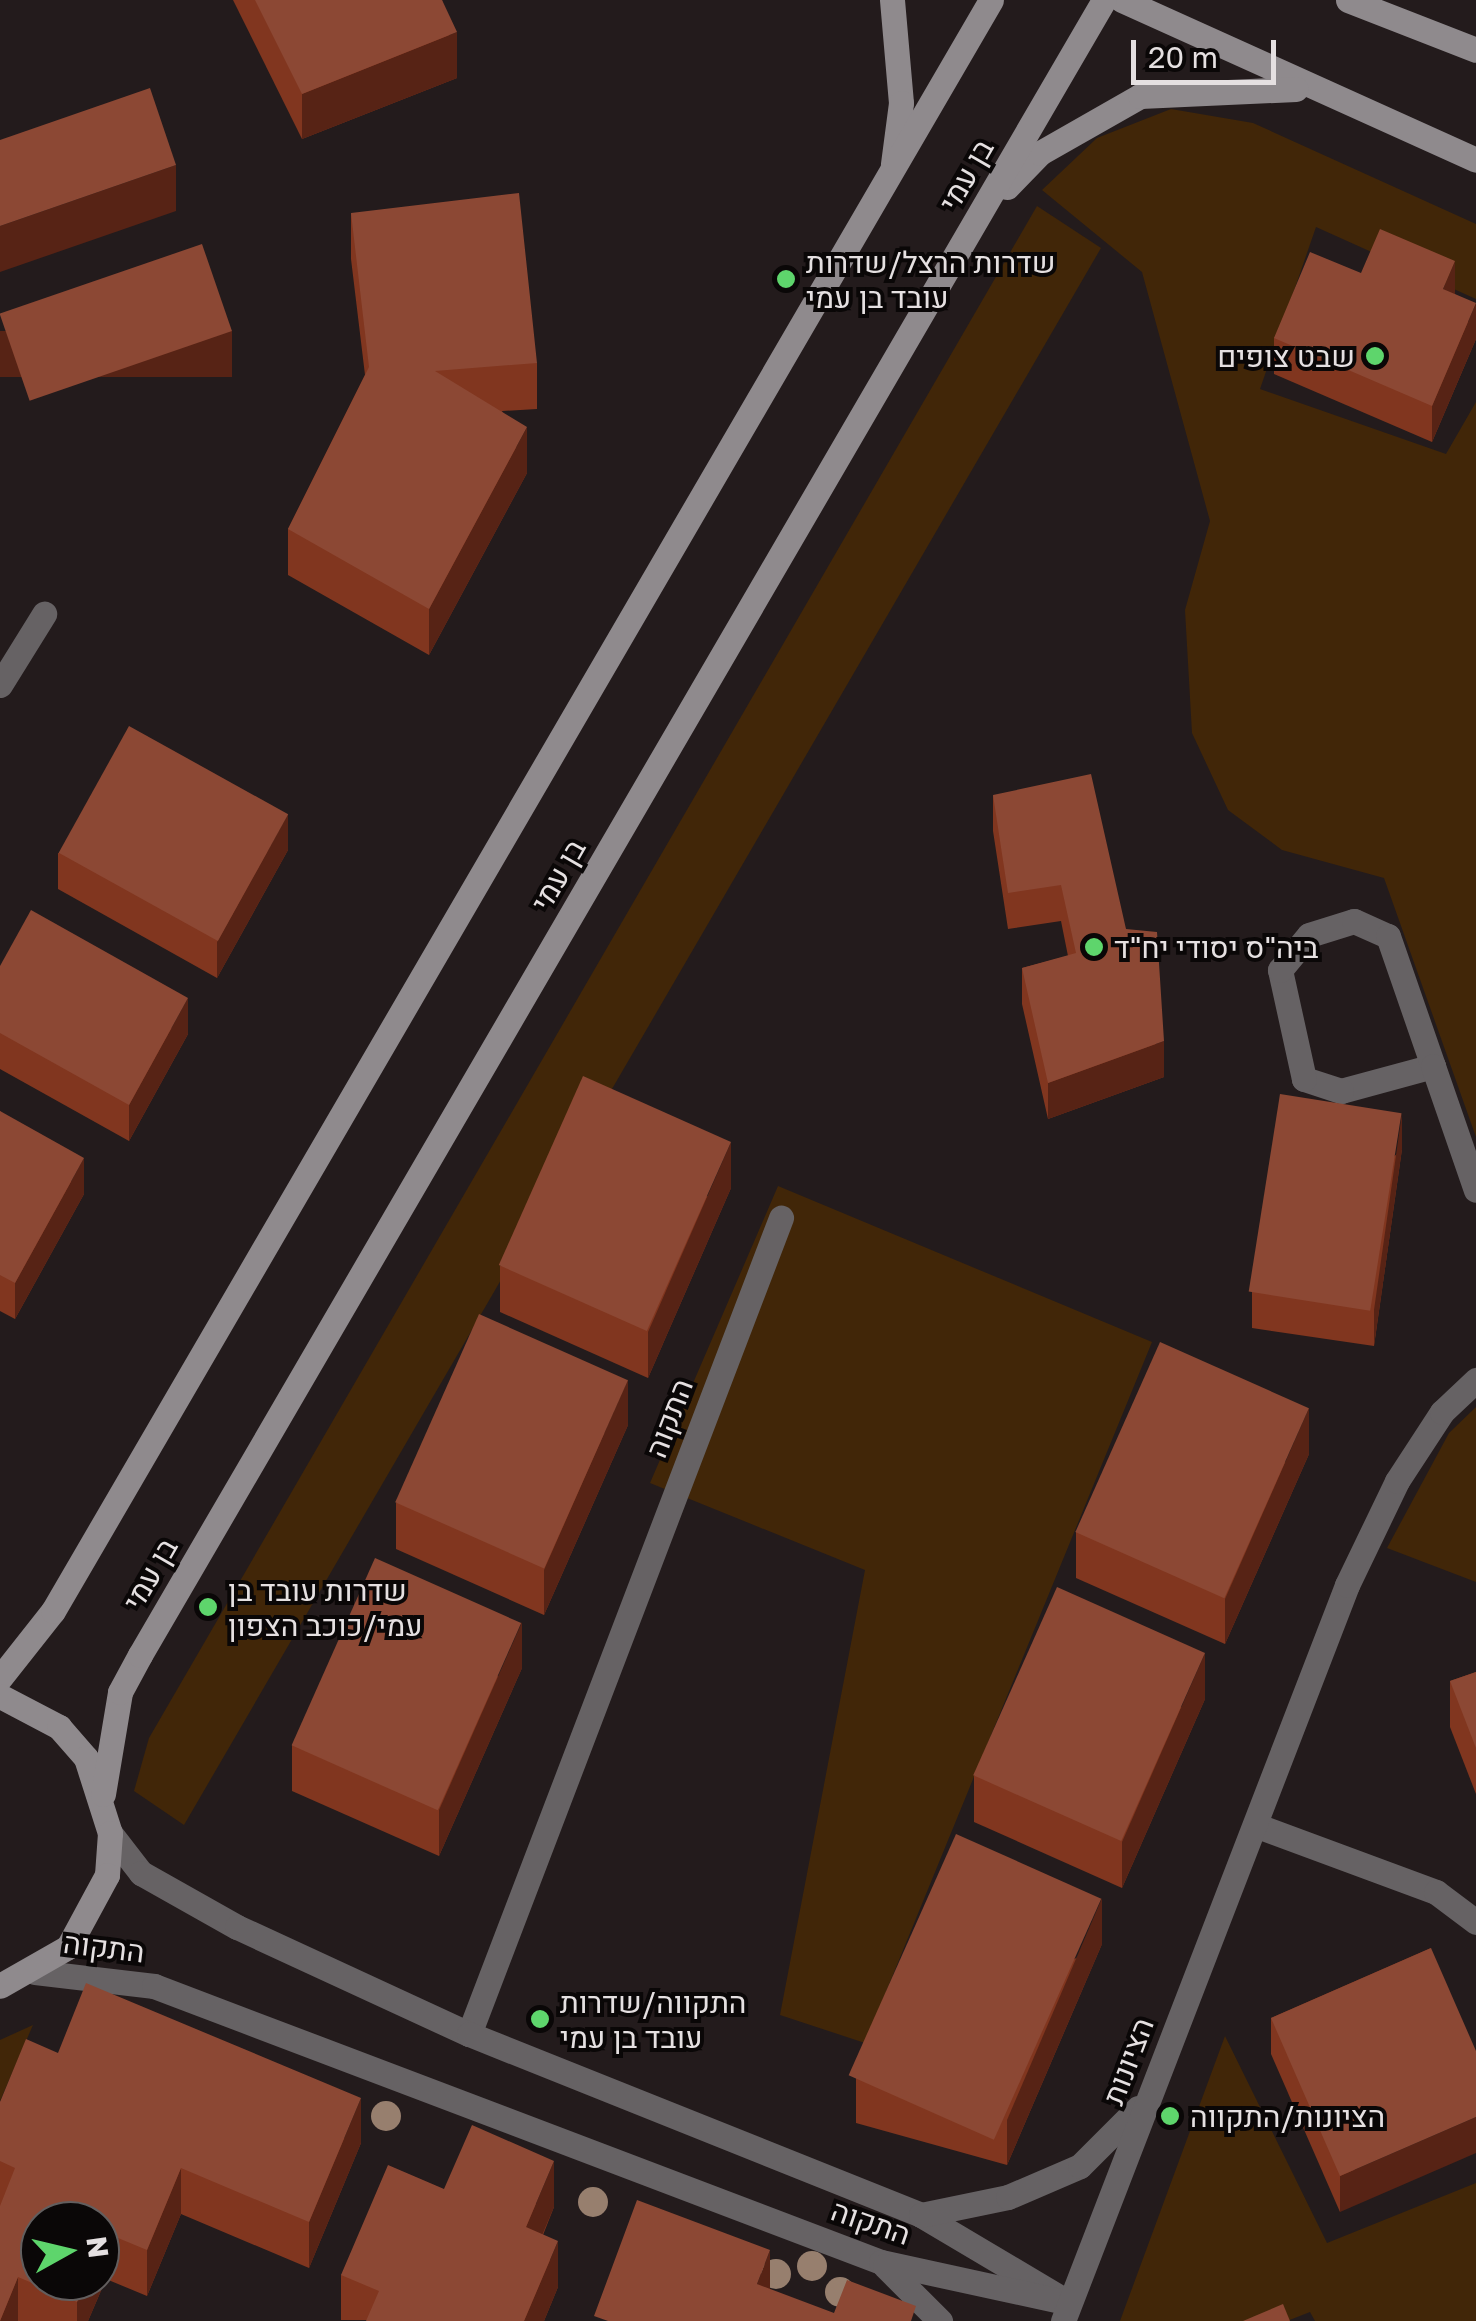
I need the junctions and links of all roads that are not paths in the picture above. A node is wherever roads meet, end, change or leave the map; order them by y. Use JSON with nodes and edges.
{"nodes":[{"id":1,"x":892,"y":0,"type":"edge"},
{"id":2,"x":991,"y":0,"type":"edge"},
{"id":3,"x":1104,"y":0,"type":"edge"},
{"id":4,"x":1122,"y":0,"type":"edge"},
{"id":5,"x":1348,"y":0,"type":"edge"},
{"id":6,"x":1372,"y":0,"type":"edge"},
{"id":7,"x":1398,"y":20,"type":"junction"},
{"id":8,"x":1476,"y":50,"type":"edge"},
{"id":9,"x":1312,"y":90,"type":"junction"},
{"id":10,"x":1476,"y":160,"type":"edge"},
{"id":11,"x":890,"y":183,"type":"junction"},
{"id":12,"x":979,"y":216,"type":"junction"},
{"id":13,"x":44,"y":614,"type":"dead end"},
{"id":14,"x":0,"y":685,"type":"edge"},
{"id":15,"x":1434,"y":1066,"type":"junction"},
{"id":16,"x":1476,"y":1190,"type":"edge"},
{"id":17,"x":781,"y":1218,"type":"dead end"},
{"id":18,"x":1476,"y":1380,"type":"edge"},
{"id":19,"x":0,"y":1678,"type":"edge"},
{"id":20,"x":0,"y":1696,"type":"edge"},
{"id":21,"x":104,"y":1794,"type":"junction"},
{"id":22,"x":1254,"y":1826,"type":"junction"},
{"id":23,"x":110,"y":1833,"type":"junction"},
{"id":24,"x":1476,"y":1922,"type":"edge"},
{"id":25,"x":35,"y":1972,"type":"junction"},
{"id":26,"x":0,"y":1986,"type":"edge"},
{"id":27,"x":468,"y":2034,"type":"junction"},
{"id":28,"x":1151,"y":2092,"type":"junction"},
{"id":29,"x":920,"y":2215,"type":"junction"},
{"id":30,"x":881,"y":2262,"type":"junction"},
{"id":31,"x":1066,"y":2312,"type":"edge"},
{"id":32,"x":940,"y":2321,"type":"edge"}],
"edges":[{"from":1,"to":11,"type":"main road"},
{"from":2,"to":11,"type":"main road","name":"בן עמי"},
{"from":3,"to":12,"type":"main road","name":"בן עמי"},
{"from":4,"to":9,"type":"main road"},
{"from":5,"to":7,"type":"main road"},
{"from":6,"to":7,"type":"main road"},
{"from":7,"to":8,"type":"main road"},
{"from":9,"to":10,"type":"main road"},
{"from":9,"to":12,"type":"main road"},
{"from":11,"to":19,"type":"main road","name":"בן עמי"},
{"from":12,"to":21,"type":"main road","name":"בן עמי"},
{"from":13,"to":14,"type":"street"},
{"from":15,"to":15,"type":"street"},
{"from":15,"to":16,"type":"street"},
{"from":17,"to":27,"type":"street","name":"התקוה"},
{"from":18,"to":22,"type":"street","name":"הציונות"},
{"from":20,"to":21,"type":"main road"},
{"from":21,"to":23,"type":"main road"},
{"from":22,"to":24,"type":"street"},
{"from":22,"to":28,"type":"street","name":"הציונות"},
{"from":23,"to":25,"type":"main road"},
{"from":23,"to":27,"type":"street","name":"התקוה"},
{"from":25,"to":26,"type":"main road"},
{"from":25,"to":30,"type":"street","name":"התקוה"},
{"from":27,"to":29,"type":"street","name":"התקוה"},
{"from":28,"to":29,"type":"street"},
{"from":28,"to":31,"type":"street","name":"הציונות"},
{"from":29,"to":31,"type":"street","name":"התקוה"},
{"from":30,"to":31,"type":"street","name":"התקוה"},
{"from":30,"to":32,"type":"street"}]}
